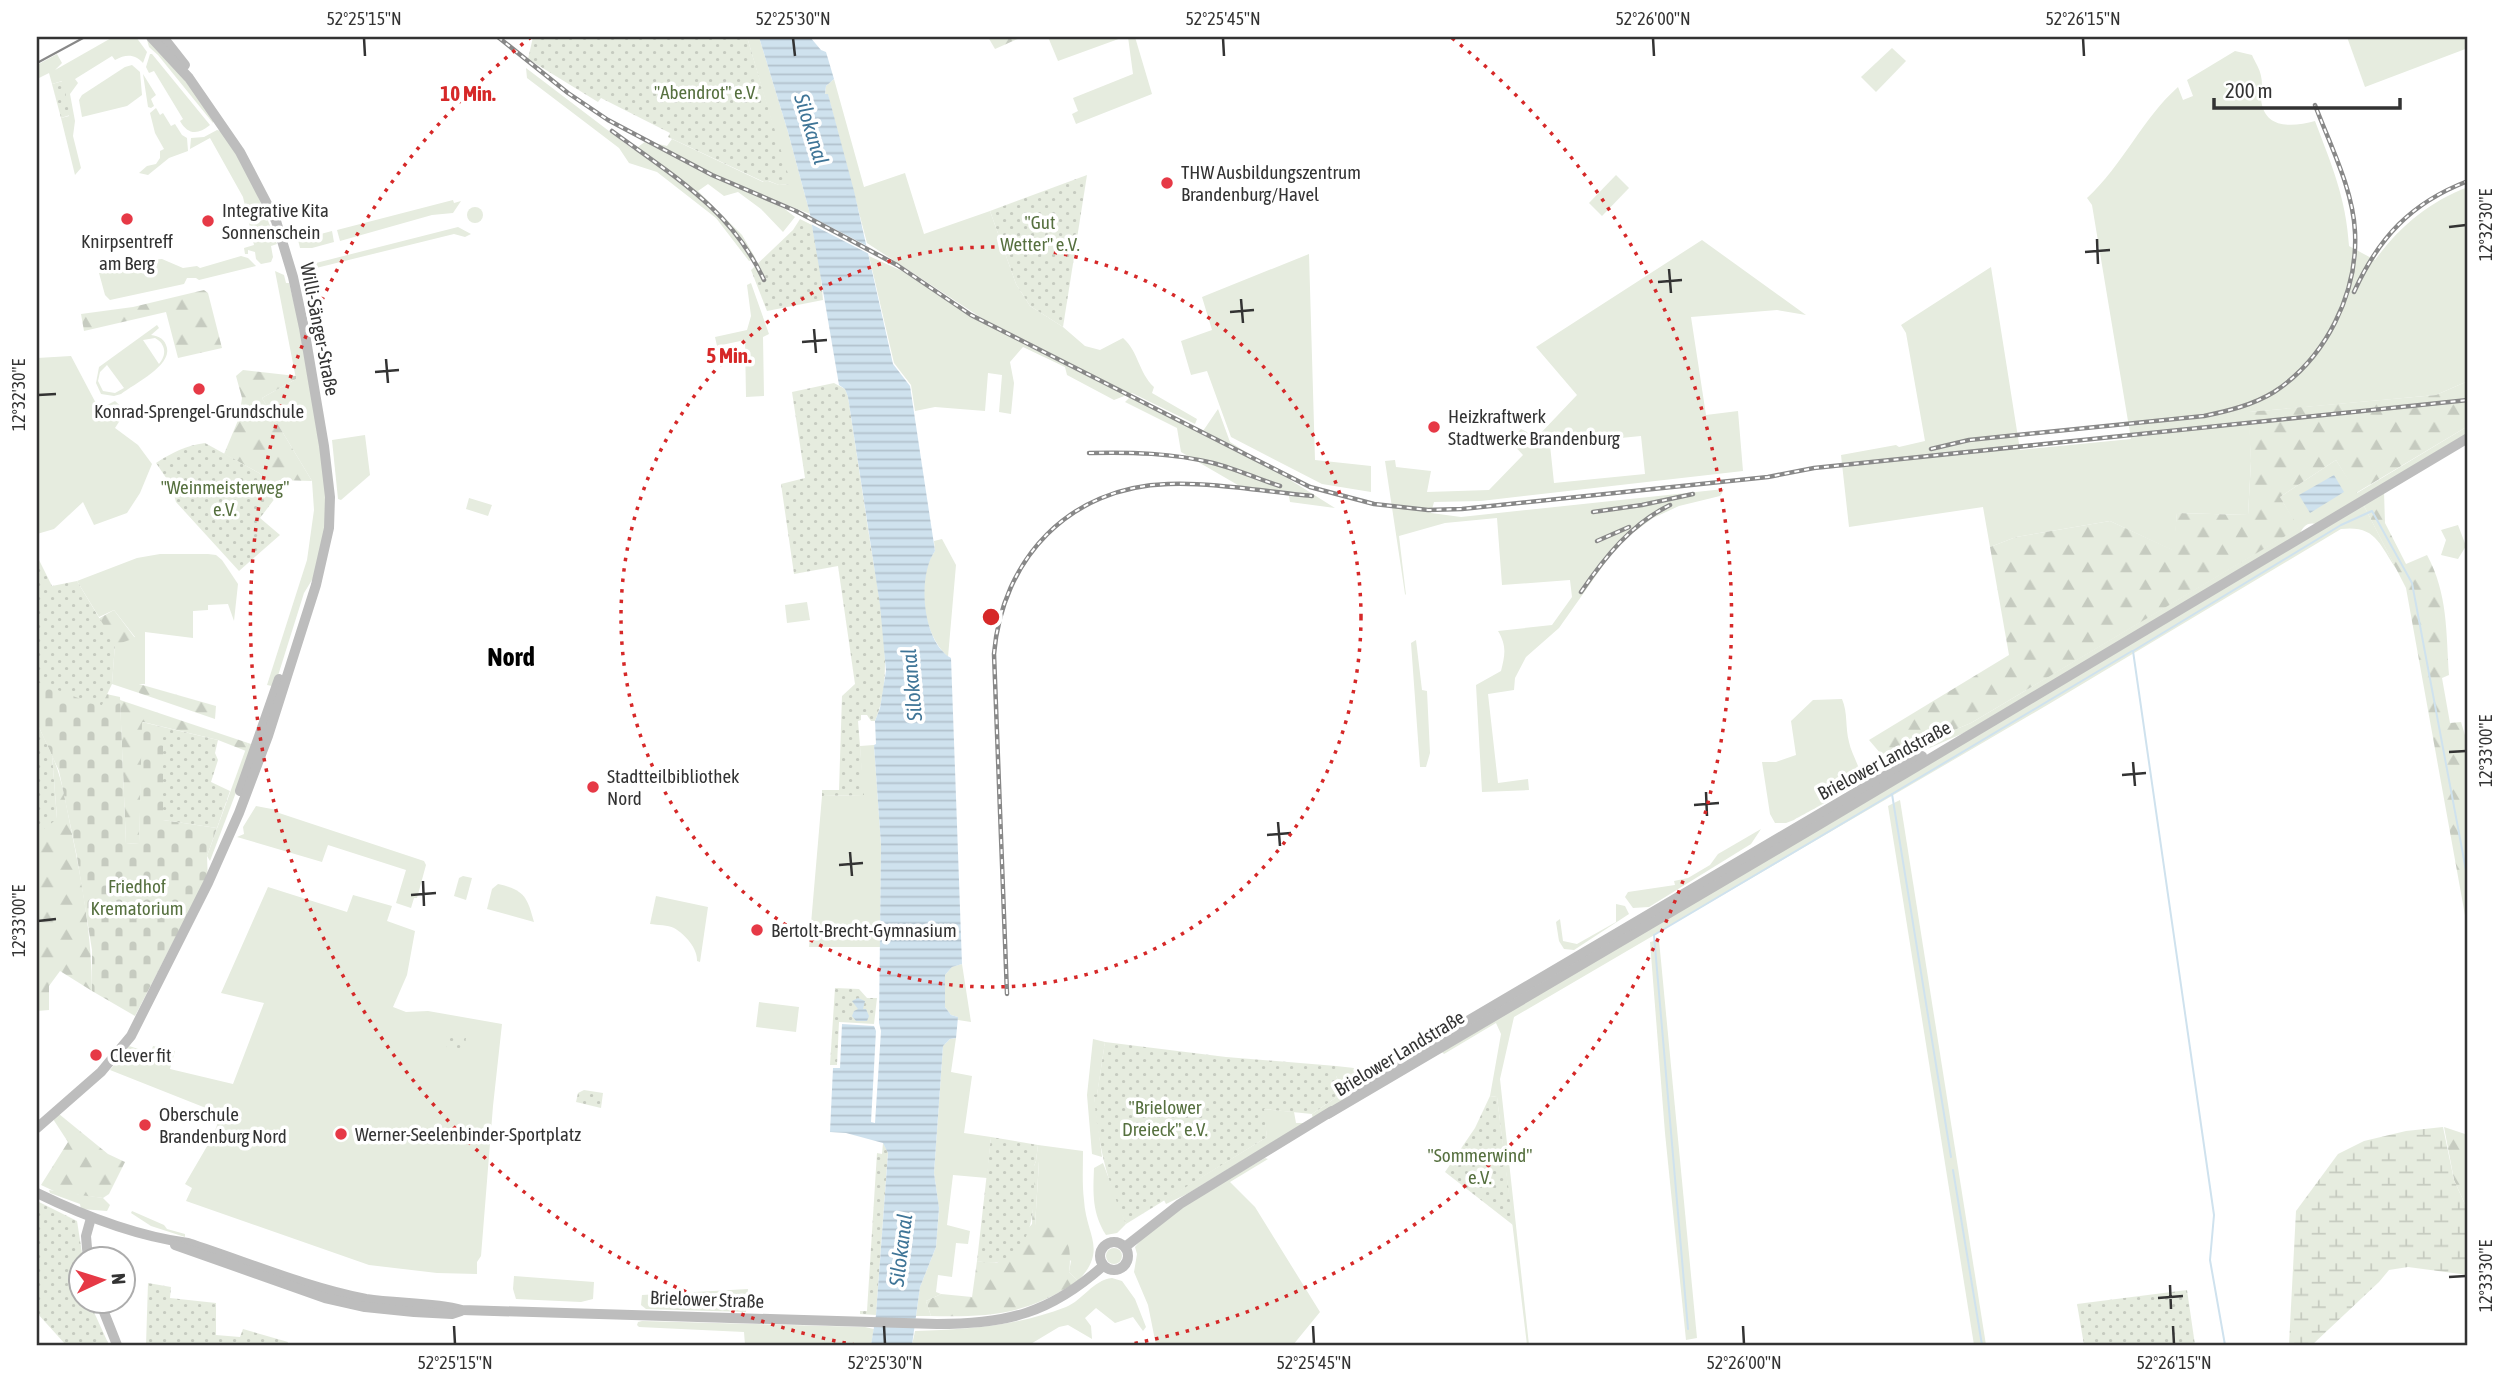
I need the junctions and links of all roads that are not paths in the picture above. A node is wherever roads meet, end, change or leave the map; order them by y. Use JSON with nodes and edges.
{"nodes":[{"id":1,"x":151,"y":37,"type":"edge"},
{"id":2,"x":163,"y":37,"type":"edge"},
{"id":3,"x":204,"y":99,"type":"junction"},
{"id":4,"x":2468,"y":438,"type":"edge"},
{"id":5,"x":316,"y":585,"type":"junction"},
{"id":6,"x":226,"y":844,"type":"junction"},
{"id":7,"x":37,"y":1128,"type":"edge"},
{"id":8,"x":37,"y":1193,"type":"edge"},
{"id":9,"x":92,"y":1218,"type":"junction"},
{"id":10,"x":87,"y":1246,"type":"edge"},
{"id":11,"x":1125,"y":1247,"type":"junction"},
{"id":12,"x":1103,"y":1266,"type":"junction"},
{"id":13,"x":106,"y":1316,"type":"edge"},
{"id":14,"x":952,"y":1324,"type":"joint"},
{"id":15,"x":117,"y":1345,"type":"edge"}],
"edges":[{"from":1,"to":3,"type":"main road","name":"Willi-Sänger-Straße"},
{"from":2,"to":3,"type":"main road","name":"Willi-Sänger-Straße"},
{"from":3,"to":5,"type":"main road","name":"Willi-Sänger-Straße"},
{"from":4,"to":11,"type":"main road","name":"Brielower Landstraße"},
{"from":5,"to":6,"type":"main road","name":"Willi-Sänger-Straße"},
{"from":5,"to":6,"type":"main road","name":"Willi-Sänger-Straße"},
{"from":6,"to":7,"type":"main road","name":"Willi-Sänger-Straße"},
{"from":8,"to":9,"type":"main road","name":"Brielower Straße"},
{"from":9,"to":10,"type":"main road"},
{"from":9,"to":14,"type":"main road","name":"Brielower Straße"},
{"from":11,"to":12,"type":"main road","name":"Brielower Landstraße"},
{"from":11,"to":12,"type":"main road","name":"Brielower Landstraße"},
{"from":12,"to":14,"type":"main road","name":"Brielower Landstraße"},
{"from":13,"to":15,"type":"main road"}]}
